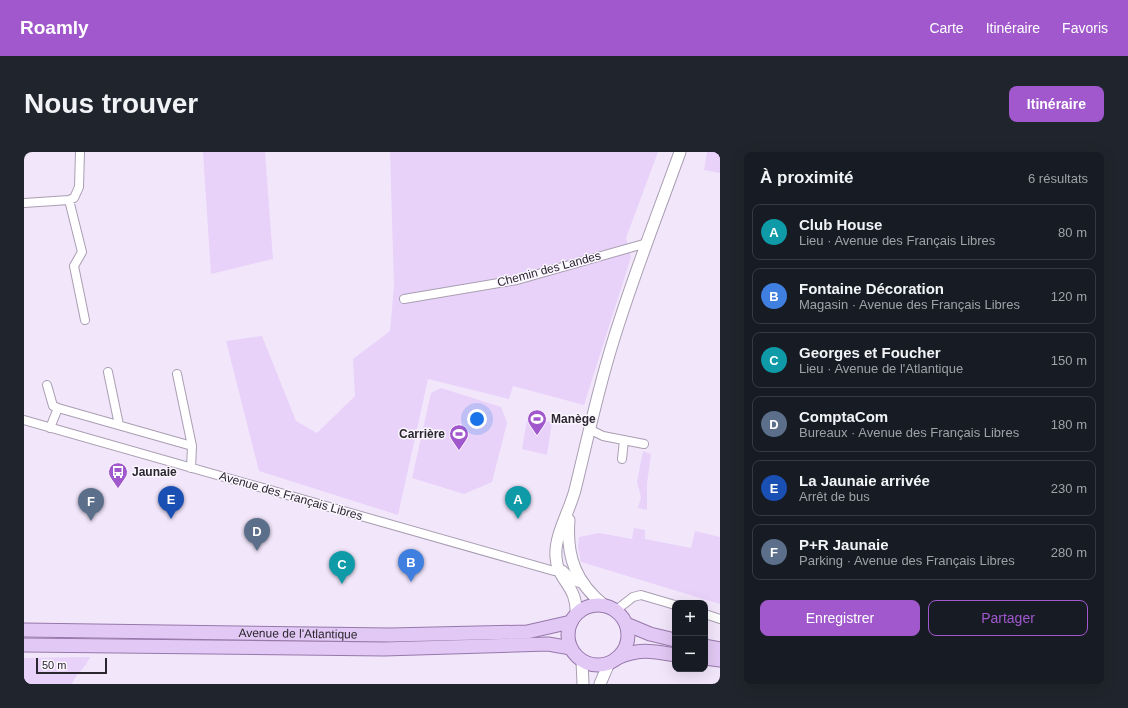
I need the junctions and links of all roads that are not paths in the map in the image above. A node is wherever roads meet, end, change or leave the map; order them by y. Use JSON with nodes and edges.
{"nodes":[{"id":1,"x":80,"y":152,"type":"edge"},
{"id":2,"x":680,"y":152,"type":"edge"},
{"id":3,"x":69,"y":200,"type":"junction"},
{"id":4,"x":24,"y":203,"type":"edge"},
{"id":5,"x":647,"y":243,"type":"junction"},
{"id":6,"x":404,"y":299,"type":"dead end"},
{"id":7,"x":85,"y":320,"type":"dead end"},
{"id":8,"x":108,"y":372,"type":"dead end"},
{"id":9,"x":177,"y":374,"type":"dead end"},
{"id":10,"x":47,"y":385,"type":"dead end"},
{"id":11,"x":58,"y":408,"type":"junction"},
{"id":12,"x":24,"y":420,"type":"edge"},
{"id":13,"x":120,"y":425,"type":"junction"},
{"id":14,"x":50,"y":428,"type":"junction"},
{"id":15,"x":590,"y":429,"type":"junction"},
{"id":16,"x":624,"y":440,"type":"junction"},
{"id":17,"x":644,"y":444,"type":"dead end"},
{"id":18,"x":192,"y":446,"type":"junction"},
{"id":19,"x":622,"y":459,"type":"dead end"},
{"id":20,"x":191,"y":468,"type":"junction"},
{"id":21,"x":571,"y":506,"type":"junction"},
{"id":22,"x":558,"y":571,"type":"junction"},
{"id":23,"x":584,"y":584,"type":"junction"},
{"id":24,"x":672,"y":604,"type":"edge"},
{"id":25,"x":610,"y":608,"type":"junction"},
{"id":26,"x":708,"y":615,"type":"edge"},
{"id":27,"x":574,"y":618,"type":"junction"},
{"id":28,"x":720,"y":619,"type":"edge"},
{"id":29,"x":626,"y":624,"type":"junction"},
{"id":30,"x":24,"y":630,"type":"edge"},
{"id":31,"x":672,"y":639,"type":"edge"},
{"id":32,"x":24,"y":646,"type":"edge"},
{"id":33,"x":708,"y":647,"type":"edge"},
{"id":34,"x":571,"y":648,"type":"junction"},
{"id":35,"x":720,"y":649,"type":"edge"},
{"id":36,"x":672,"y":654,"type":"edge"},
{"id":37,"x":708,"y":659,"type":"edge"},
{"id":38,"x":613,"y":660,"type":"junction"},
{"id":39,"x":708,"y":660,"type":"edge"},
{"id":40,"x":720,"y":660,"type":"edge"},
{"id":41,"x":582,"y":661,"type":"junction"},
{"id":42,"x":720,"y":664,"type":"edge"},
{"id":43,"x":583,"y":684,"type":"edge"},
{"id":44,"x":600,"y":684,"type":"edge"}],
"edges":[{"from":1,"to":3,"type":"street"},
{"from":2,"to":5,"type":"street"},
{"from":3,"to":4,"type":"street"},
{"from":3,"to":7,"type":"street"},
{"from":5,"to":6,"type":"street","name":"Chemin des Landes"},
{"from":5,"to":15,"type":"street"},
{"from":8,"to":13,"type":"street"},
{"from":9,"to":18,"type":"street"},
{"from":10,"to":11,"type":"street"},
{"from":11,"to":13,"type":"street"},
{"from":11,"to":14,"type":"street"},
{"from":12,"to":14,"type":"street","name":"Avenue des Français Libres"},
{"from":13,"to":18,"type":"street"},
{"from":14,"to":20,"type":"street","name":"Avenue des Français Libres"},
{"from":15,"to":16,"type":"street"},
{"from":15,"to":21,"type":"street"},
{"from":16,"to":17,"type":"street"},
{"from":16,"to":19,"type":"street"},
{"from":18,"to":20,"type":"street"},
{"from":20,"to":22,"type":"street","name":"Avenue des Français Libres"},
{"from":21,"to":22,"type":"street"},
{"from":21,"to":23,"type":"street"},
{"from":22,"to":23,"type":"street","name":"Avenue des Français Libres"},
{"from":22,"to":27,"type":"street"},
{"from":23,"to":25,"type":"street"},
{"from":24,"to":25,"type":"street"},
{"from":25,"to":27,"type":"main road"},
{"from":25,"to":29,"type":"main road"},
{"from":26,"to":28,"type":"street"},
{"from":27,"to":30,"type":"main road","name":"Avenue de l'Atlantique"},
{"from":27,"to":34,"type":"main road"},
{"from":29,"to":31,"type":"main road"},
{"from":29,"to":38,"type":"main road"},
{"from":32,"to":34,"type":"main road","name":"Avenue de l'Atlantique"},
{"from":33,"to":35,"type":"main road"},
{"from":34,"to":41,"type":"main road"},
{"from":36,"to":38,"type":"main road"},
{"from":37,"to":40,"type":"main road"},
{"from":38,"to":41,"type":"main road"},
{"from":38,"to":44,"type":"street"},
{"from":39,"to":42,"type":"street"},
{"from":41,"to":43,"type":"street"}]}
